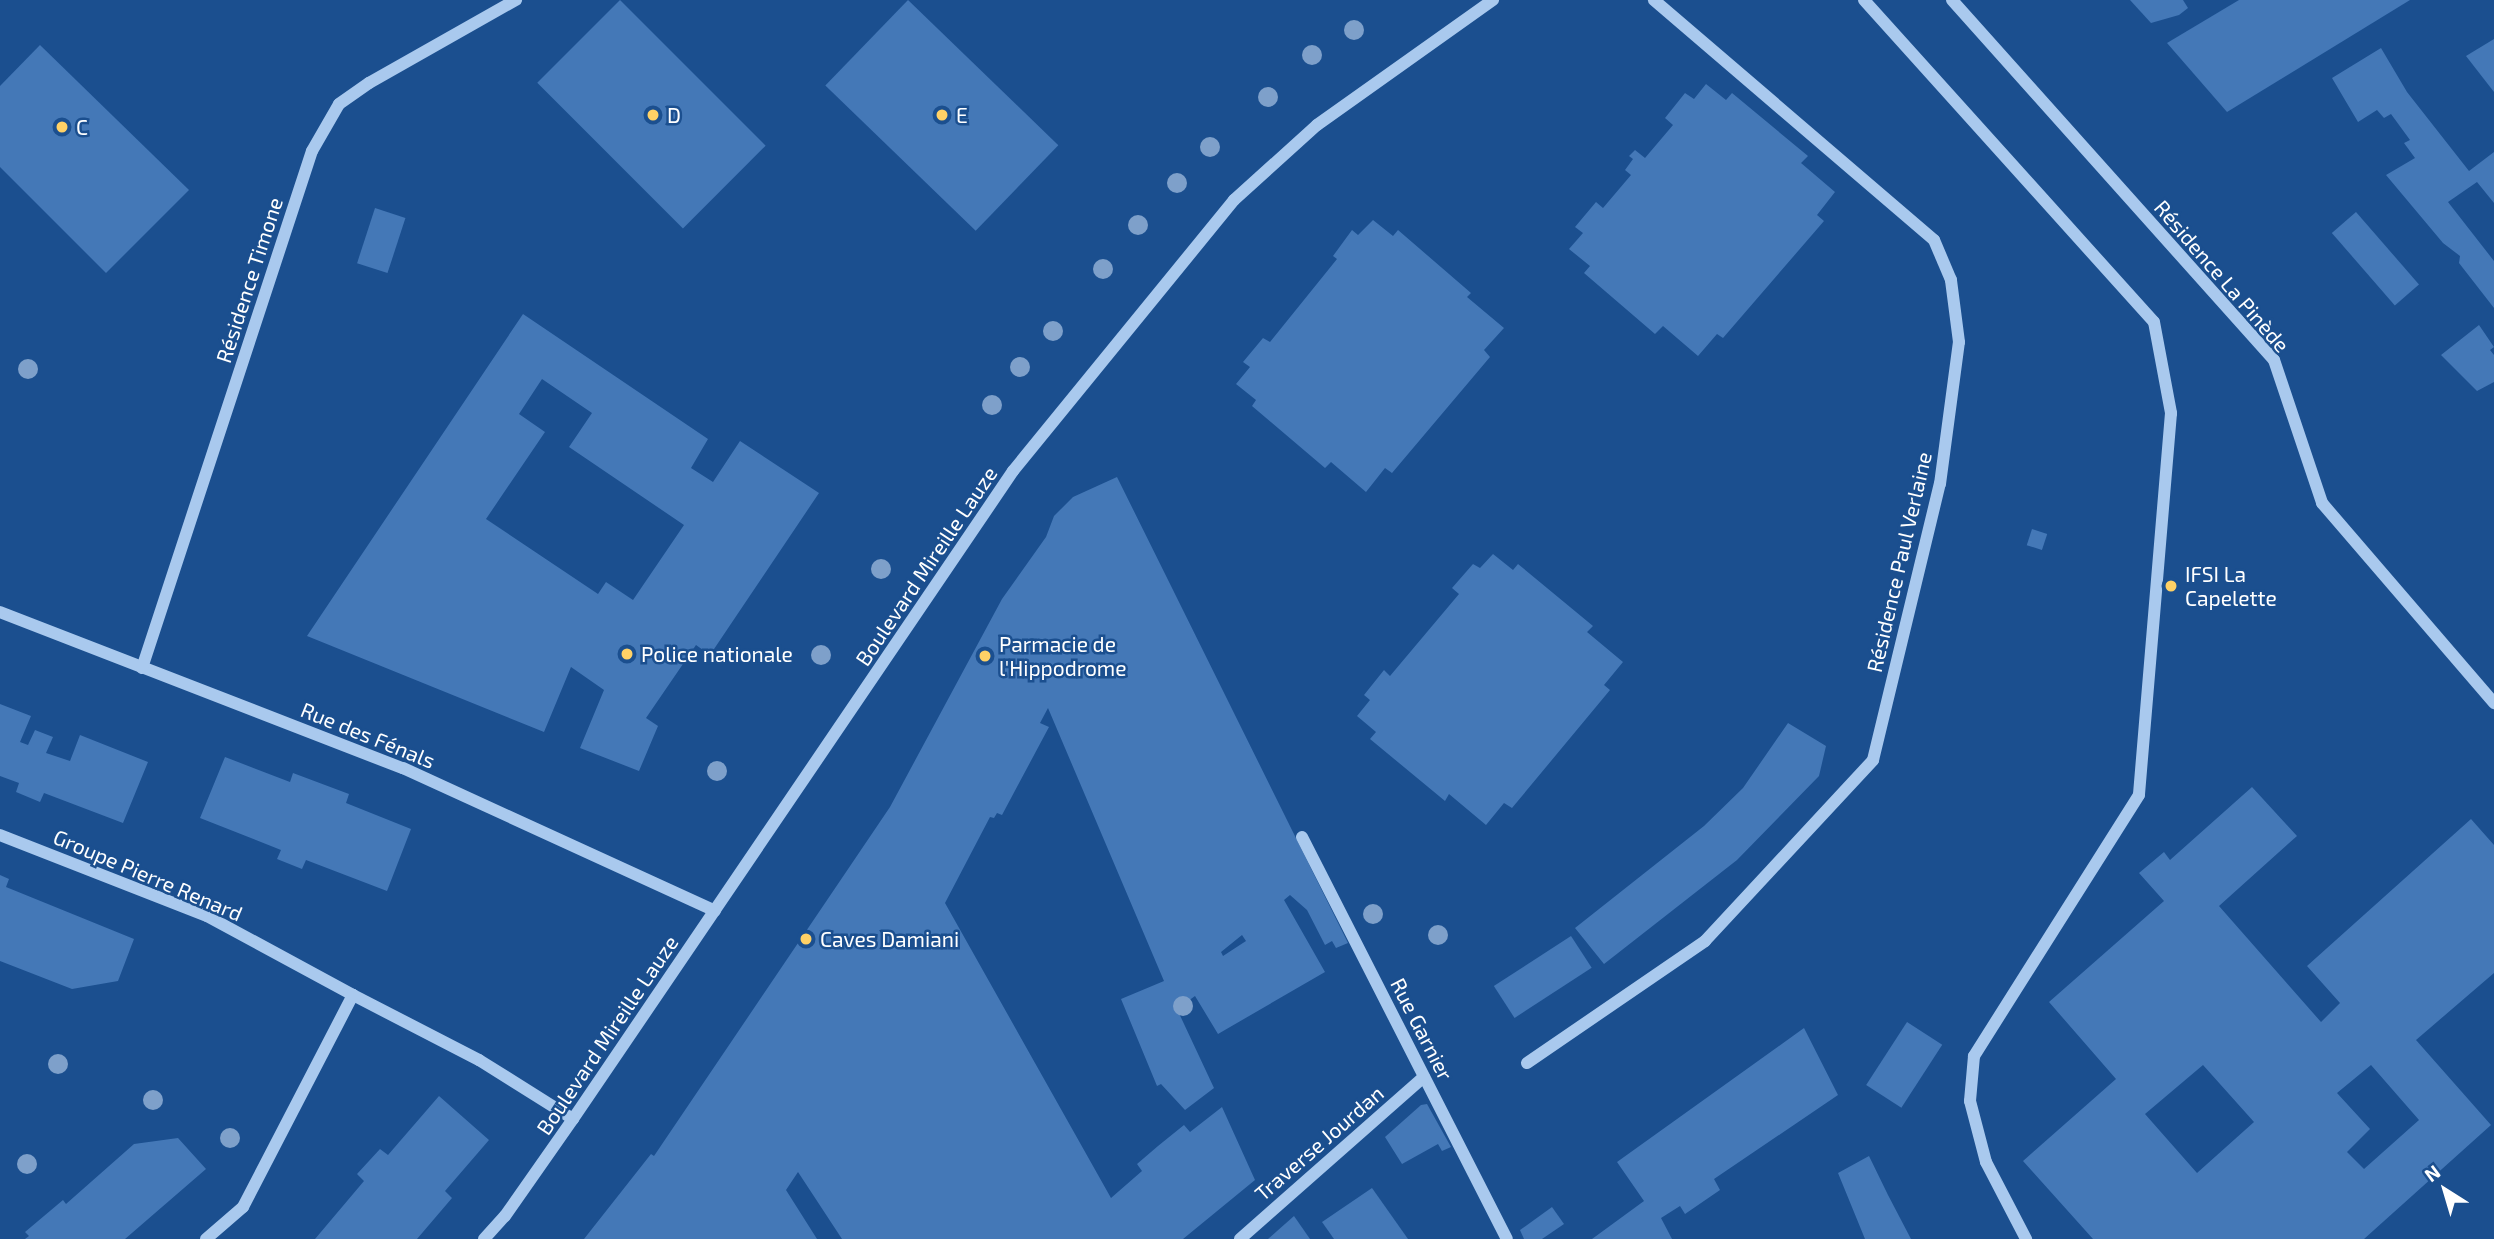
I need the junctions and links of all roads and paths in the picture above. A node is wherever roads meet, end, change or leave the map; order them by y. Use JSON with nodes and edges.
{"nodes":[{"id":1,"x":516,"y":0,"type":"edge"},
{"id":2,"x":1493,"y":0,"type":"edge"},
{"id":3,"x":1654,"y":0,"type":"edge"},
{"id":4,"x":1864,"y":0,"type":"edge"},
{"id":5,"x":1952,"y":0,"type":"edge"},
{"id":6,"x":0,"y":612,"type":"edge"},
{"id":7,"x":142,"y":668,"type":"junction"},
{"id":8,"x":2494,"y":703,"type":"edge"},
{"id":9,"x":0,"y":835,"type":"edge"},
{"id":10,"x":1301,"y":837,"type":"dead end"},
{"id":11,"x":715,"y":911,"type":"junction"},
{"id":12,"x":353,"y":995,"type":"junction"},
{"id":13,"x":1527,"y":1063,"type":"dead end"},
{"id":14,"x":1424,"y":1077,"type":"junction"},
{"id":15,"x":573,"y":1119,"type":"junction"},
{"id":16,"x":206,"y":1239,"type":"edge"},
{"id":17,"x":484,"y":1239,"type":"edge"},
{"id":18,"x":1240,"y":1239,"type":"edge"},
{"id":19,"x":1507,"y":1239,"type":"edge"},
{"id":20,"x":2026,"y":1239,"type":"edge"}],
"edges":[{"from":1,"to":7,"type":"street","name":"Résidence Timone"},
{"from":2,"to":11,"type":"street","name":"Boulevard Mireille Lauze"},
{"from":3,"to":13,"type":"street","name":"Résidence Paul Verlaine"},
{"from":4,"to":20,"type":"street"},
{"from":5,"to":8,"type":"street","name":"Résidence La Pinède"},
{"from":6,"to":7,"type":"street","name":"Rue des Fénals"},
{"from":7,"to":11,"type":"street","name":"Rue des Fénals"},
{"from":9,"to":12,"type":"street","name":"Groupe Pierre Renard"},
{"from":10,"to":14,"type":"street","name":"Rue Garnier"},
{"from":11,"to":15,"type":"street","name":"Boulevard Mireille Lauze"},
{"from":12,"to":15,"type":"street","name":"Groupe Pierre Renard"},
{"from":12,"to":16,"type":"street"},
{"from":14,"to":18,"type":"street","name":"Traverse Jourdan"},
{"from":14,"to":19,"type":"street","name":"Rue Garnier"},
{"from":15,"to":17,"type":"street","name":"Boulevard Mireille Lauze"}]}
